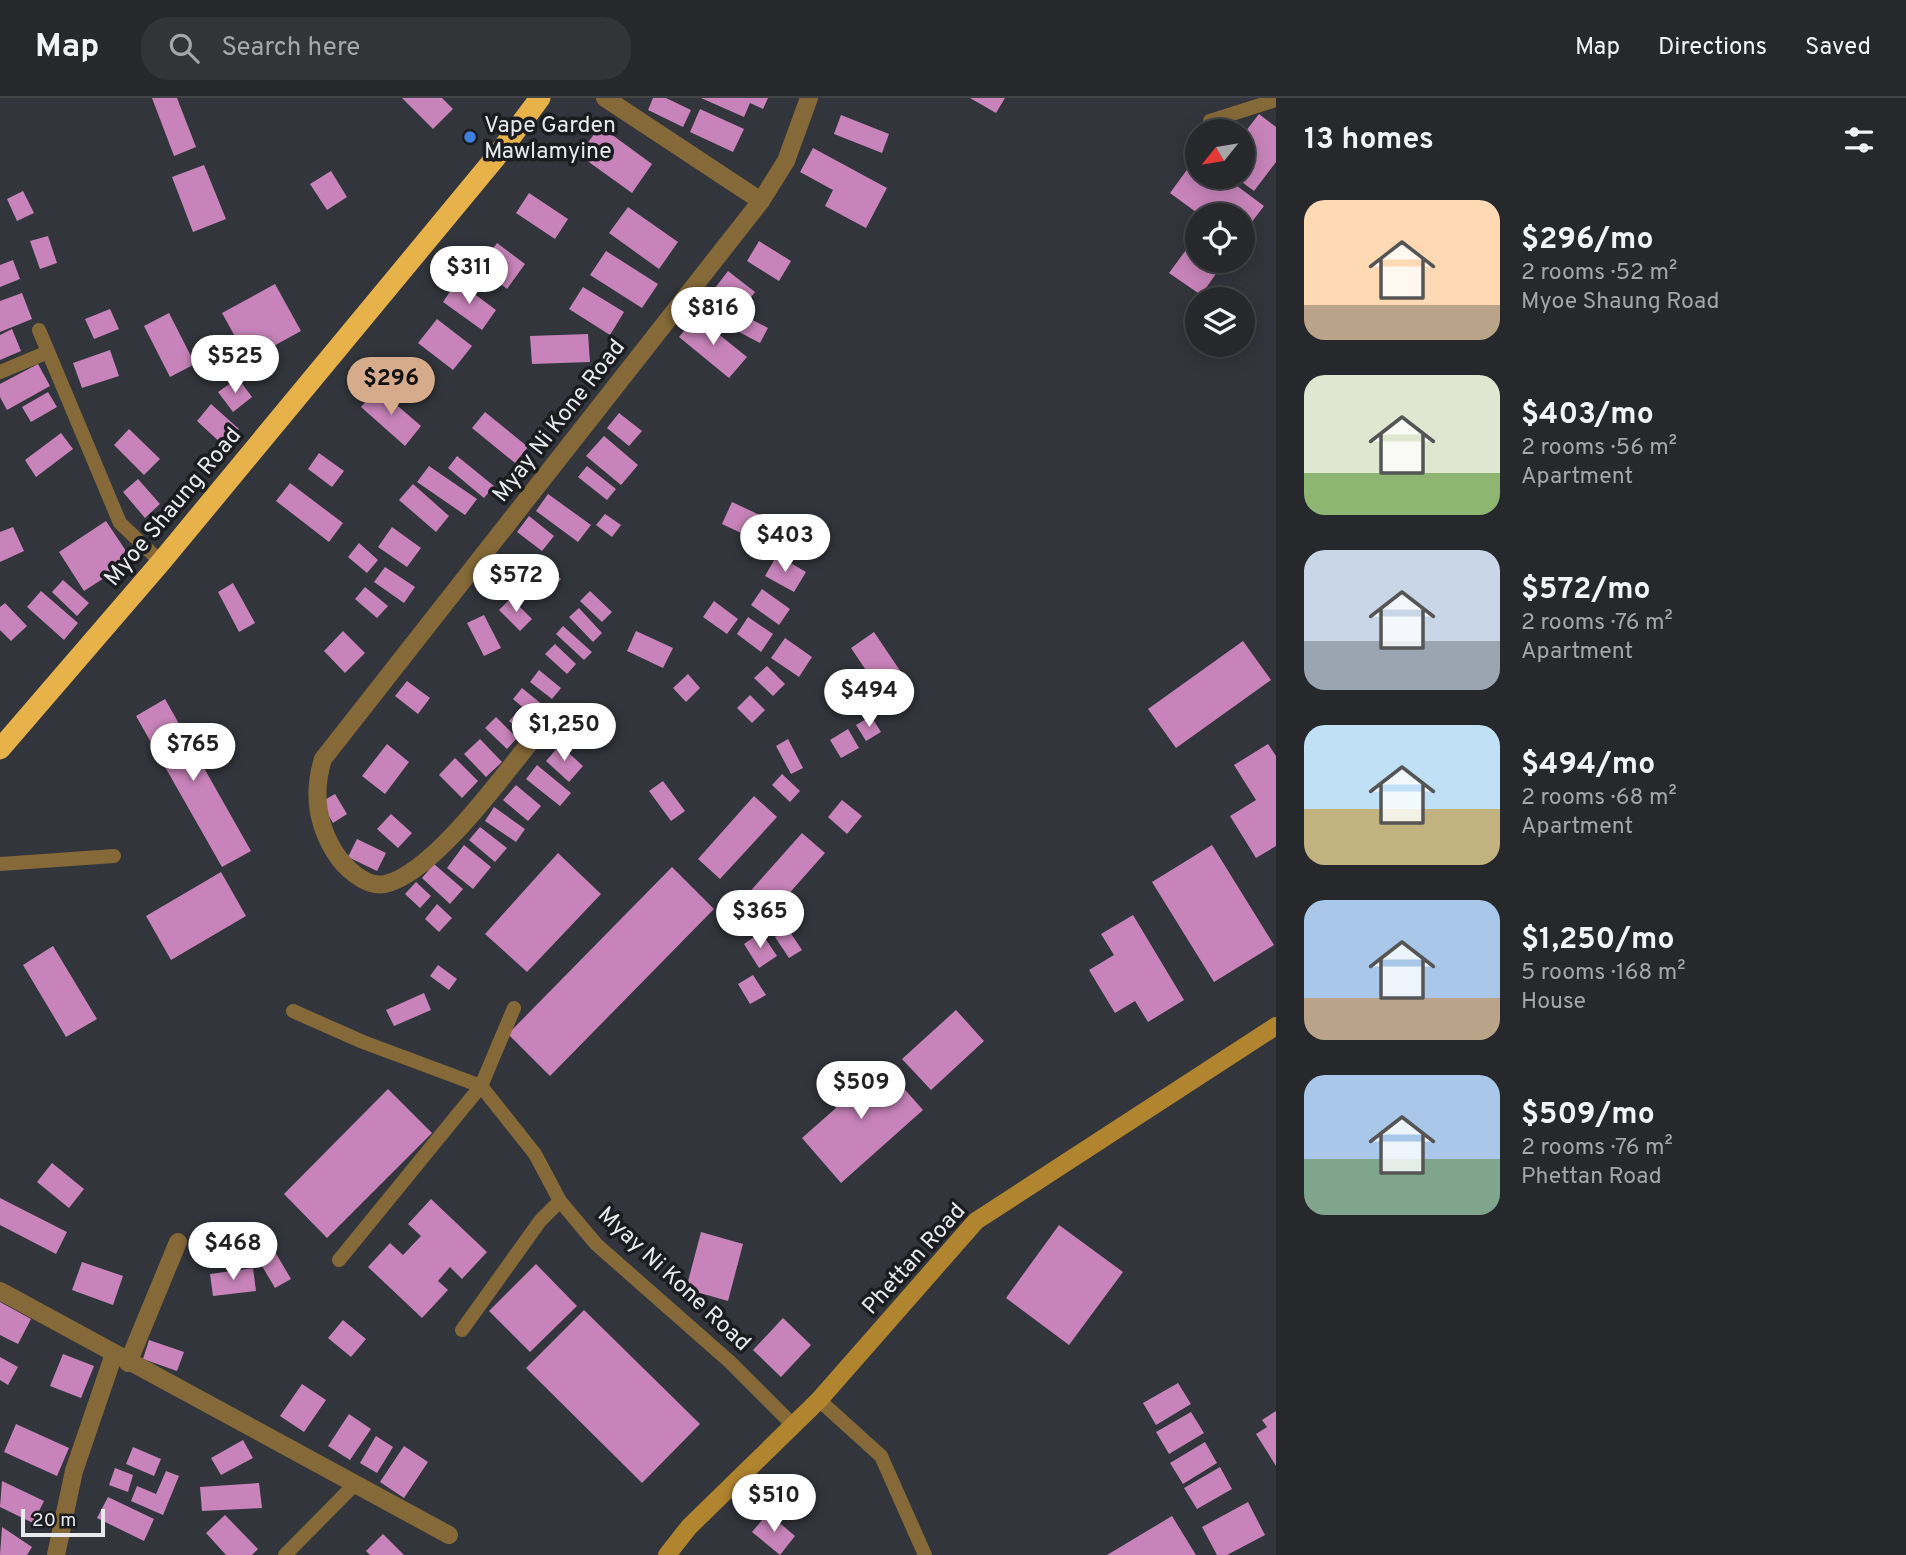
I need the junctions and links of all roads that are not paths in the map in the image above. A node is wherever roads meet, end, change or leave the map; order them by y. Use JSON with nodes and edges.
{"nodes":[{"id":1,"x":540,"y":98,"type":"edge"},
{"id":2,"x":605,"y":98,"type":"edge"},
{"id":3,"x":809,"y":98,"type":"edge"},
{"id":4,"x":1276,"y":100,"type":"edge"},
{"id":5,"x":1216,"y":119,"type":"edge"},
{"id":6,"x":761,"y":201,"type":"junction"},
{"id":7,"x":39,"y":330,"type":"dead end"},
{"id":8,"x":48,"y":352,"type":"junction"},
{"id":9,"x":0,"y":372,"type":"edge"},
{"id":10,"x":161,"y":562,"type":"junction"},
{"id":11,"x":532,"y":740,"type":"dead end"},
{"id":12,"x":0,"y":750,"type":"edge"},
{"id":13,"x":114,"y":856,"type":"dead end"},
{"id":14,"x":0,"y":864,"type":"edge"},
{"id":15,"x":513,"y":1008,"type":"dead end"},
{"id":16,"x":293,"y":1011,"type":"dead end"},
{"id":17,"x":1276,"y":1026,"type":"edge"},
{"id":18,"x":481,"y":1086,"type":"junction"},
{"id":19,"x":560,"y":1201,"type":"junction"},
{"id":20,"x":178,"y":1242,"type":"dead end"},
{"id":21,"x":339,"y":1260,"type":"dead end"},
{"id":22,"x":0,"y":1291,"type":"edge"},
{"id":23,"x":462,"y":1330,"type":"dead end"},
{"id":24,"x":121,"y":1358,"type":"junction"},
{"id":25,"x":819,"y":1400,"type":"junction"},
{"id":26,"x":793,"y":1425,"type":"junction"},
{"id":27,"x":356,"y":1483,"type":"junction"},
{"id":28,"x":449,"y":1535,"type":"dead end"},
{"id":29,"x":57,"y":1555,"type":"edge"},
{"id":30,"x":285,"y":1555,"type":"edge"},
{"id":31,"x":667,"y":1555,"type":"edge"},
{"id":32,"x":925,"y":1555,"type":"edge"}],
"edges":[{"from":1,"to":10,"type":"highway","name":"Myoe Shaung Road"},
{"from":2,"to":6,"type":"street"},
{"from":3,"to":6,"type":"street"},
{"from":4,"to":5,"type":"lane"},
{"from":6,"to":11,"type":"street"},
{"from":7,"to":8,"type":"lane"},
{"from":8,"to":9,"type":"lane"},
{"from":8,"to":10,"type":"lane"},
{"from":10,"to":12,"type":"highway","name":"Myoe Shaung Road"},
{"from":13,"to":14,"type":"lane"},
{"from":15,"to":18,"type":"lane"},
{"from":16,"to":18,"type":"lane"},
{"from":17,"to":25,"type":"street","name":"Phettan Road"},
{"from":18,"to":19,"type":"lane","name":"Myay Ni Kone Road"},
{"from":18,"to":21,"type":"lane"},
{"from":19,"to":23,"type":"lane"},
{"from":19,"to":26,"type":"lane","name":"Myay Ni Kone Road"},
{"from":20,"to":24,"type":"street"},
{"from":22,"to":24,"type":"street"},
{"from":24,"to":27,"type":"street"},
{"from":24,"to":29,"type":"street"},
{"from":25,"to":26,"type":"street","name":"Phettan Road"},
{"from":25,"to":32,"type":"lane"},
{"from":26,"to":31,"type":"street","name":"Phettan Road"},
{"from":27,"to":28,"type":"street"},
{"from":27,"to":30,"type":"lane"}]}
